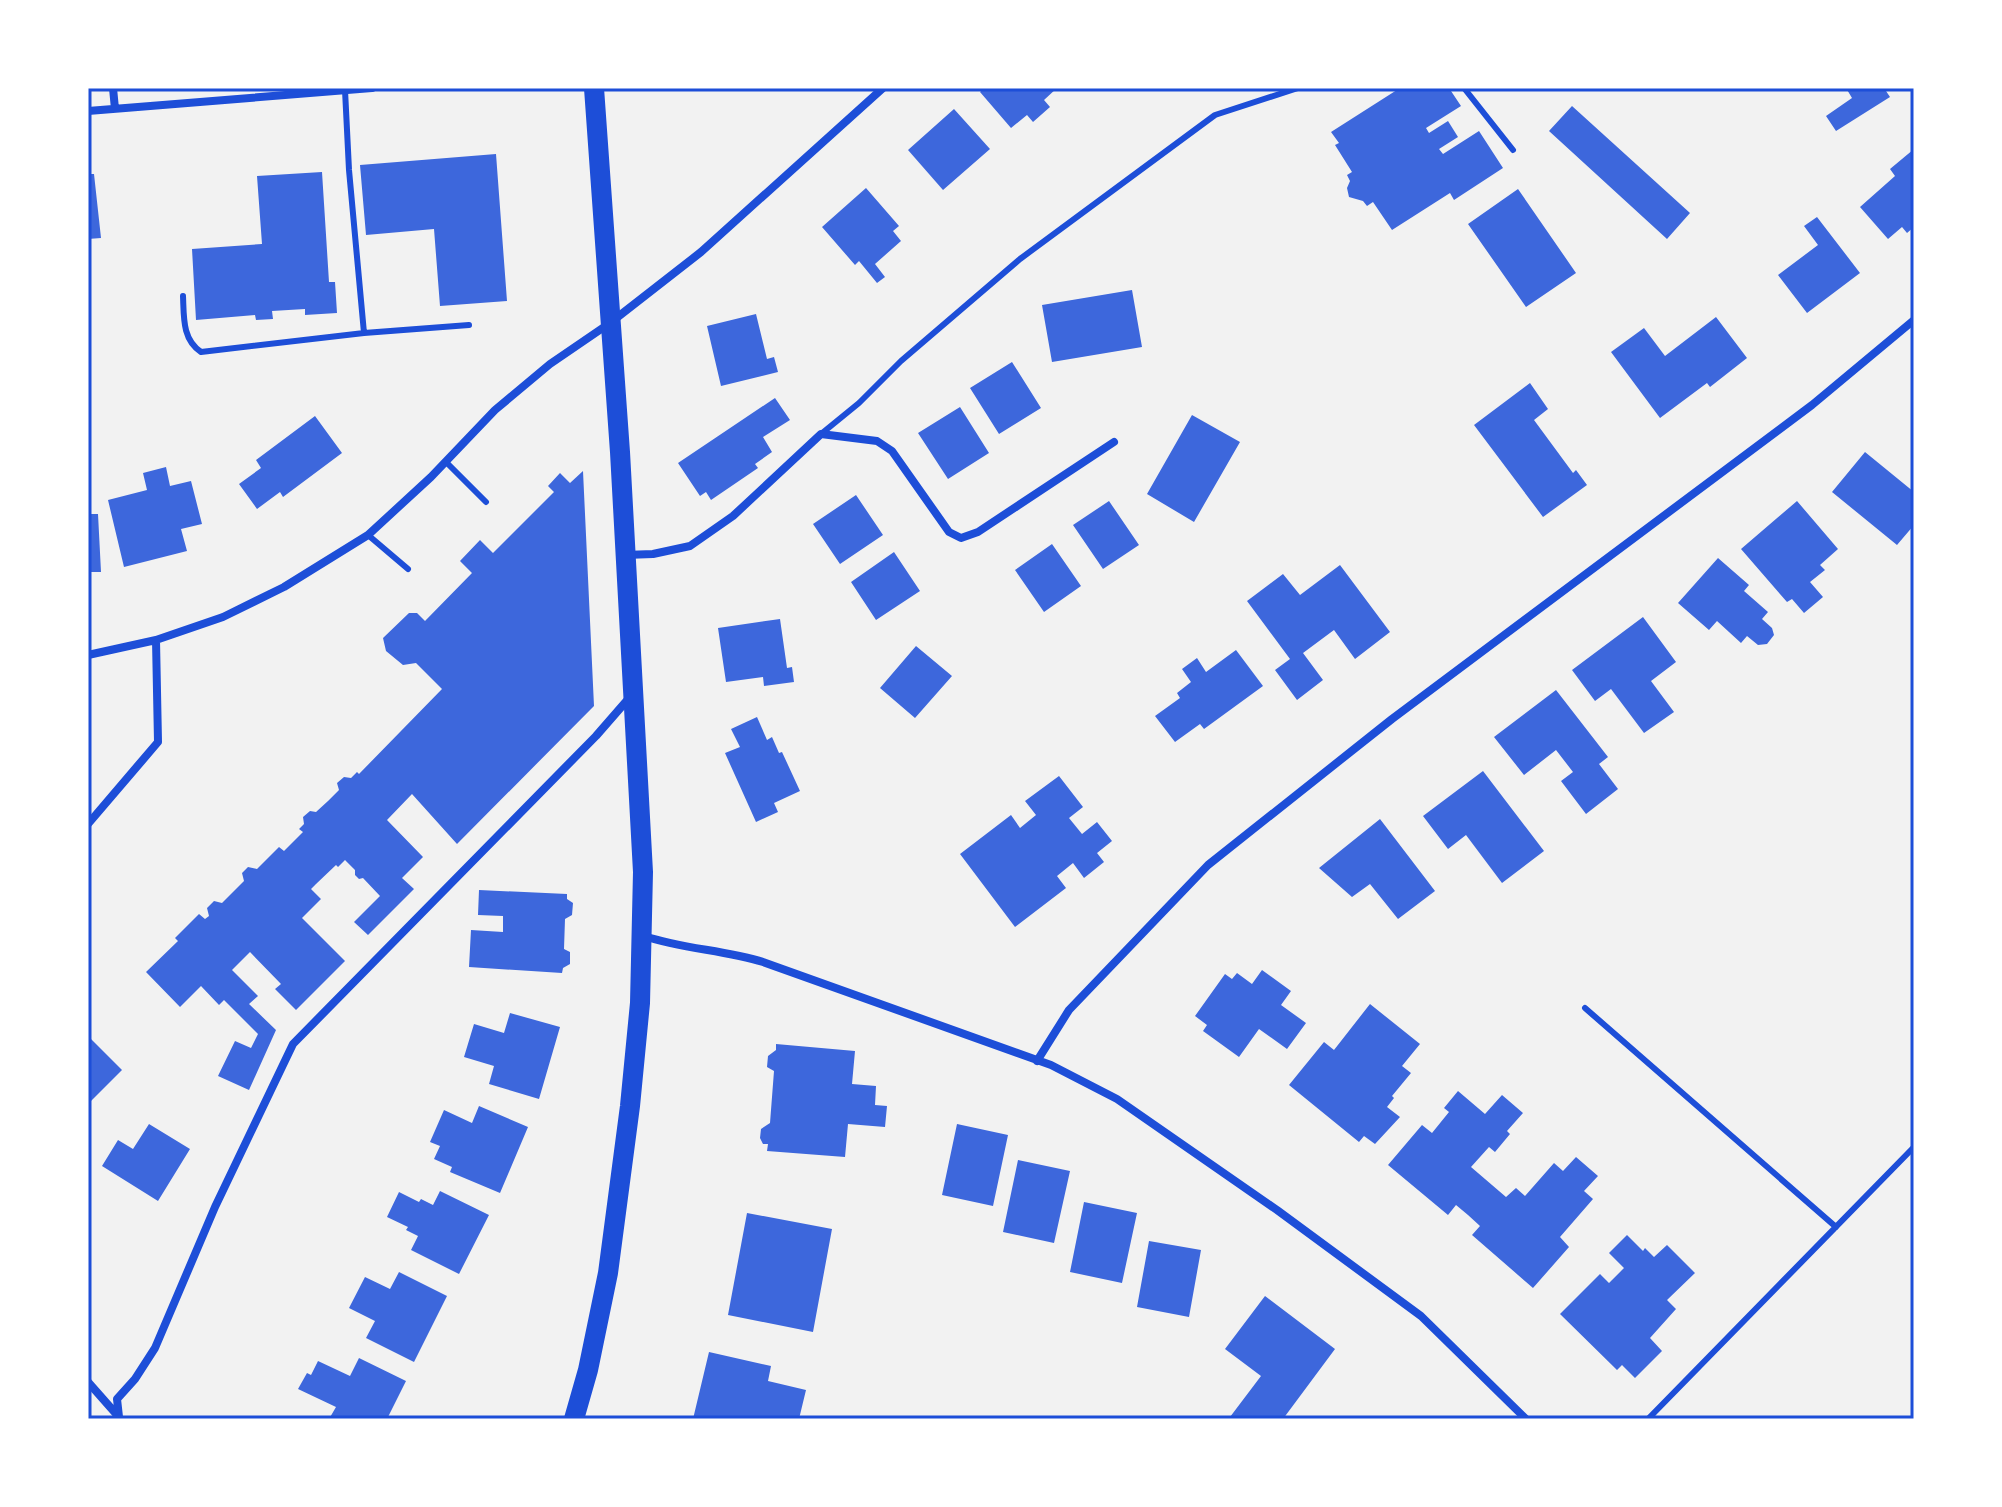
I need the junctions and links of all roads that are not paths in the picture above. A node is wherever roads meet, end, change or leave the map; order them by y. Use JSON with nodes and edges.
{"nodes":[{"id":1,"x":113,"y":88,"type":"edge"},
{"id":2,"x":372,"y":88,"type":"edge"},
{"id":3,"x":594,"y":88,"type":"edge"},
{"id":4,"x":883,"y":88,"type":"edge"},
{"id":5,"x":1298,"y":88,"type":"edge"},
{"id":6,"x":1464,"y":88,"type":"edge"},
{"id":7,"x":345,"y":90,"type":"edge"},
{"id":8,"x":115,"y":109,"type":"junction"},
{"id":9,"x":88,"y":111,"type":"edge"},
{"id":10,"x":1513,"y":150,"type":"dead end"},
{"id":11,"x":183,"y":296,"type":"dead end"},
{"id":12,"x":1914,"y":320,"type":"edge"},
{"id":13,"x":610,"y":323,"type":"junction"},
{"id":14,"x":469,"y":325,"type":"dead end"},
{"id":15,"x":364,"y":333,"type":"junction"},
{"id":16,"x":821,"y":434,"type":"junction"},
{"id":17,"x":1114,"y":442,"type":"dead end"},
{"id":18,"x":446,"y":462,"type":"junction"},
{"id":19,"x":486,"y":502,"type":"dead end"},
{"id":20,"x":368,"y":535,"type":"junction"},
{"id":21,"x":624,"y":555,"type":"junction"},
{"id":22,"x":408,"y":569,"type":"dead end"},
{"id":23,"x":156,"y":640,"type":"junction"},
{"id":24,"x":88,"y":655,"type":"edge"},
{"id":25,"x":634,"y":693,"type":"junction"},
{"id":26,"x":88,"y":824,"type":"edge"},
{"id":27,"x":642,"y":935,"type":"junction"},
{"id":28,"x":1585,"y":1008,"type":"dead end"},
{"id":29,"x":1037,"y":1061,"type":"junction"},
{"id":30,"x":1914,"y":1147,"type":"edge"},
{"id":31,"x":1836,"y":1227,"type":"junction"},
{"id":32,"x":88,"y":1382,"type":"edge"},
{"id":33,"x":120,"y":1418,"type":"edge"},
{"id":34,"x":574,"y":1419,"type":"edge"},
{"id":35,"x":1526,"y":1419,"type":"edge"},
{"id":36,"x":1648,"y":1419,"type":"edge"}],
"edges":[{"from":1,"to":8,"type":"street"},
{"from":2,"to":7,"type":"street"},
{"from":3,"to":13,"type":"main road"},
{"from":4,"to":13,"type":"street"},
{"from":5,"to":16,"type":"lane"},
{"from":6,"to":10,"type":"lane"},
{"from":7,"to":8,"type":"street"},
{"from":7,"to":15,"type":"lane"},
{"from":8,"to":9,"type":"street"},
{"from":11,"to":15,"type":"lane"},
{"from":12,"to":29,"type":"street"},
{"from":13,"to":18,"type":"street"},
{"from":13,"to":21,"type":"main road"},
{"from":14,"to":15,"type":"lane"},
{"from":16,"to":17,"type":"street"},
{"from":16,"to":21,"type":"street"},
{"from":18,"to":19,"type":"lane"},
{"from":18,"to":20,"type":"street"},
{"from":20,"to":22,"type":"lane"},
{"from":20,"to":23,"type":"street"},
{"from":21,"to":25,"type":"main road"},
{"from":23,"to":24,"type":"street"},
{"from":23,"to":26,"type":"street"},
{"from":25,"to":27,"type":"main road"},
{"from":25,"to":33,"type":"street"},
{"from":27,"to":29,"type":"street"},
{"from":27,"to":34,"type":"main road"},
{"from":28,"to":31,"type":"lane"},
{"from":29,"to":35,"type":"street"},
{"from":30,"to":31,"type":"lane"},
{"from":31,"to":36,"type":"lane"},
{"from":32,"to":33,"type":"street"}]}
